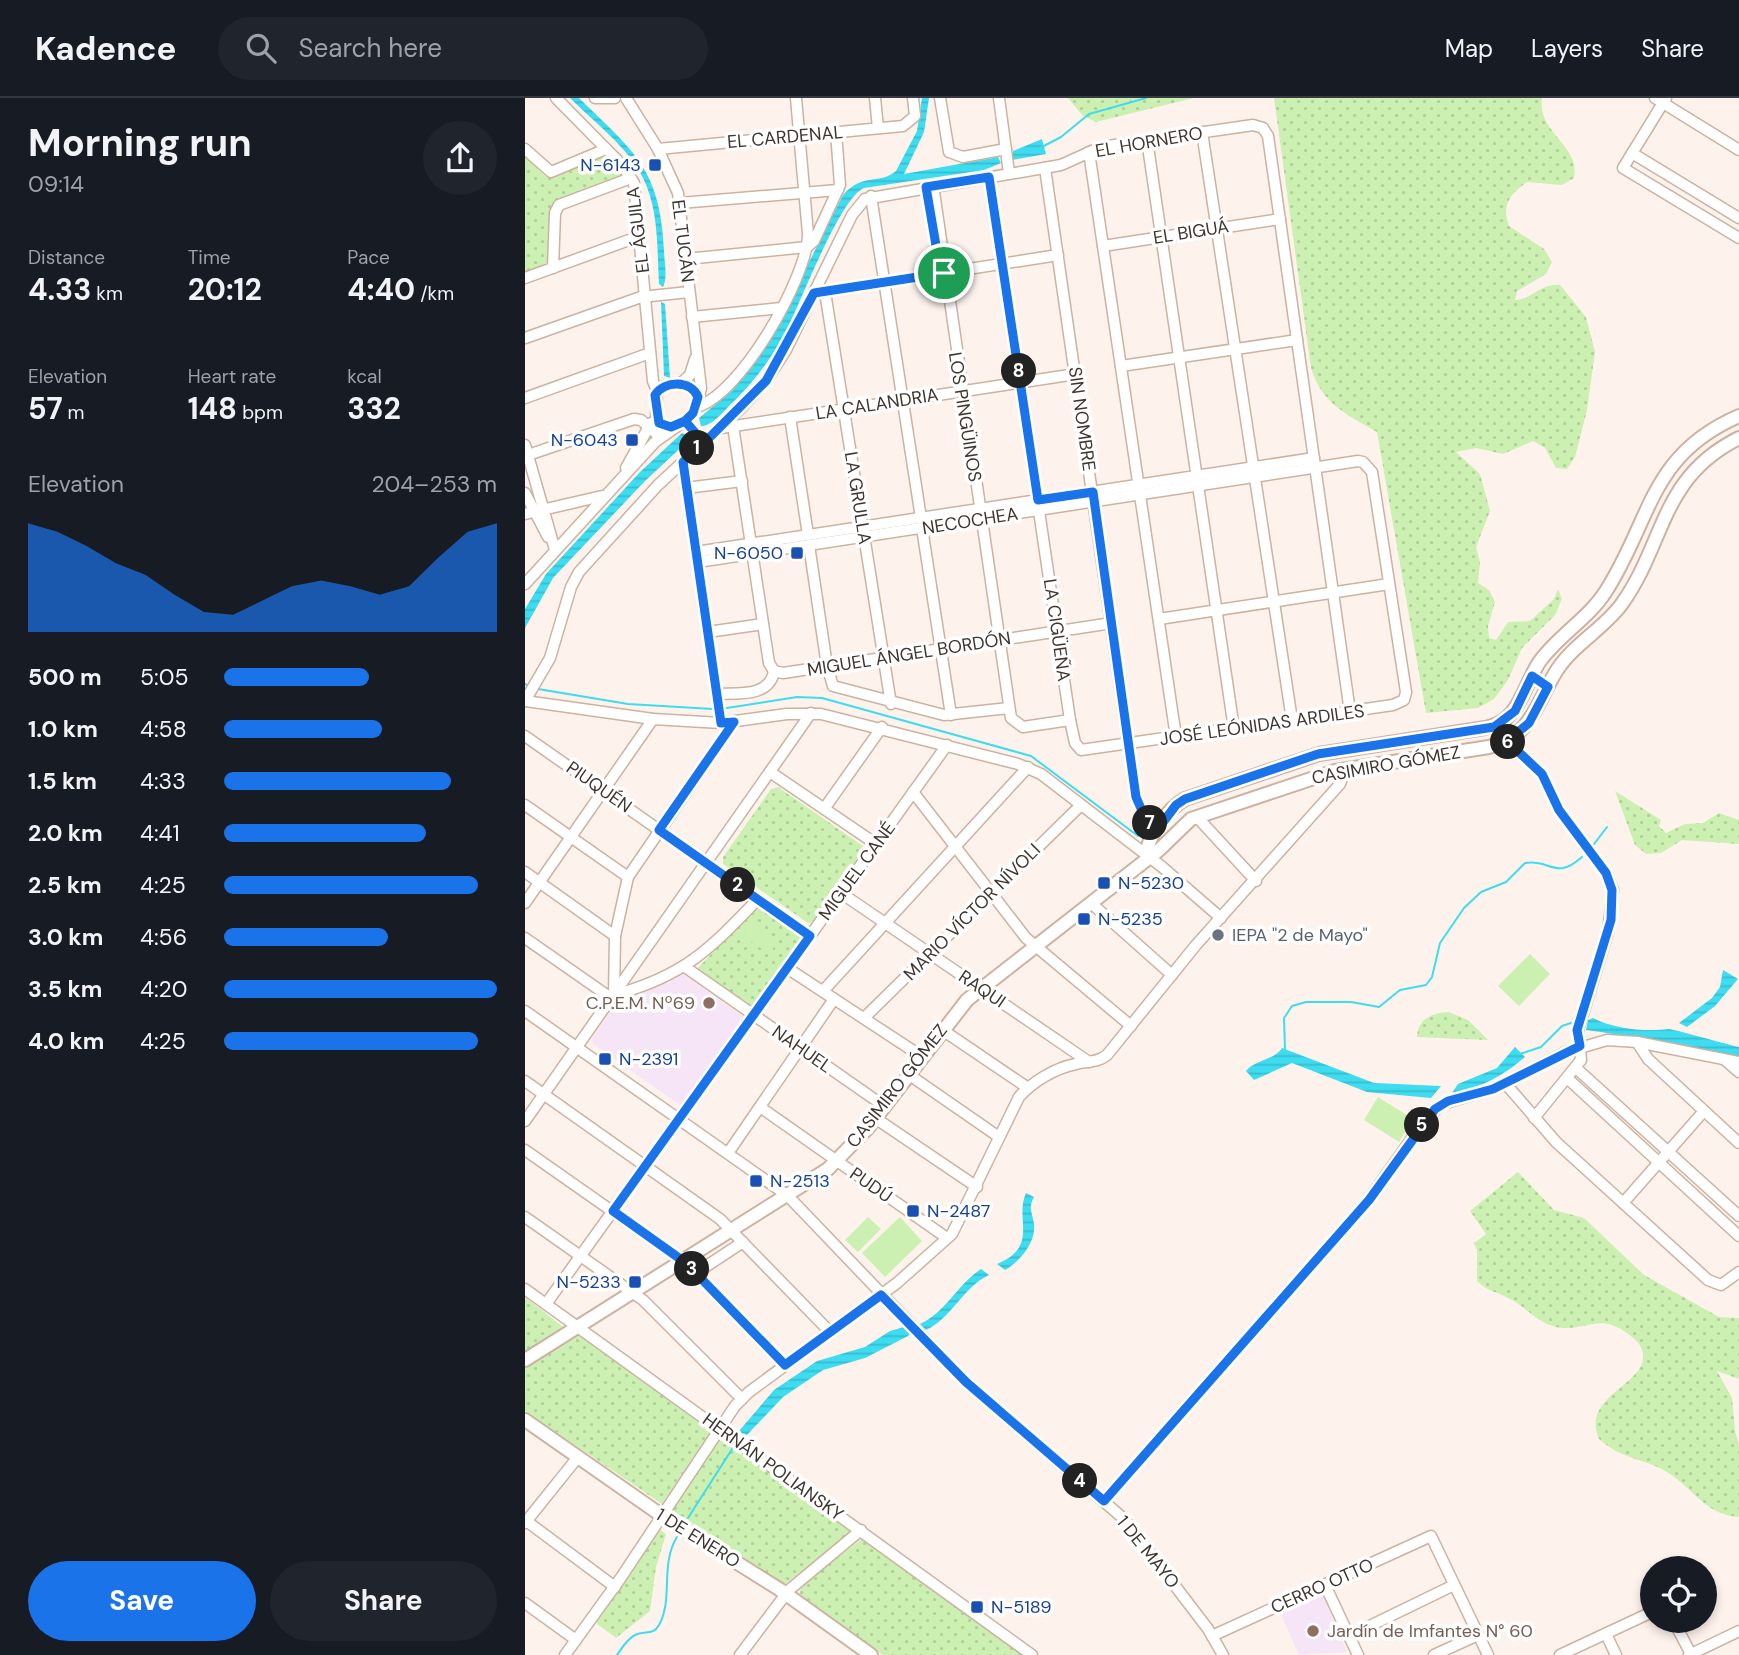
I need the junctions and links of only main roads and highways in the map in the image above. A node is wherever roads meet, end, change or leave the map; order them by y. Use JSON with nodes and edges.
{"nodes":[{"id":1,"x":1739,"y":416,"type":"edge"},
{"id":2,"x":1739,"y":438,"type":"edge"},
{"id":3,"x":1532,"y":676,"type":"junction"},
{"id":4,"x":1548,"y":687,"type":"junction"},
{"id":5,"x":1341,"y":750,"type":"junction"},
{"id":6,"x":1345,"y":769,"type":"junction"},
{"id":7,"x":1147,"y":857,"type":"junction"},
{"id":8,"x":525,"y":1360,"type":"edge"},
{"id":9,"x":525,"y":1420,"type":"edge"},
{"id":10,"x":871,"y":1655,"type":"edge"}],
"edges":[{"from":1,"to":3,"type":"main road","name":"CASIMIRO GÓMEZ"},
{"from":2,"to":4,"type":"main road","name":"CASIMIRO GÓMEZ"},
{"from":3,"to":4,"type":"main road"},
{"from":3,"to":5,"type":"main road","name":"CASIMIRO GÓMEZ"},
{"from":4,"to":6,"type":"main road","name":"CASIMIRO GÓMEZ"},
{"from":5,"to":6,"type":"main road"},
{"from":5,"to":7,"type":"main road","name":"CASIMIRO GÓMEZ"},
{"from":6,"to":7,"type":"main road","name":"CASIMIRO GÓMEZ"},
{"from":7,"to":8,"type":"main road","name":"CASIMIRO GÓMEZ"},
{"from":9,"to":10,"type":"main road","name":"1 DE ENERO"}]}
